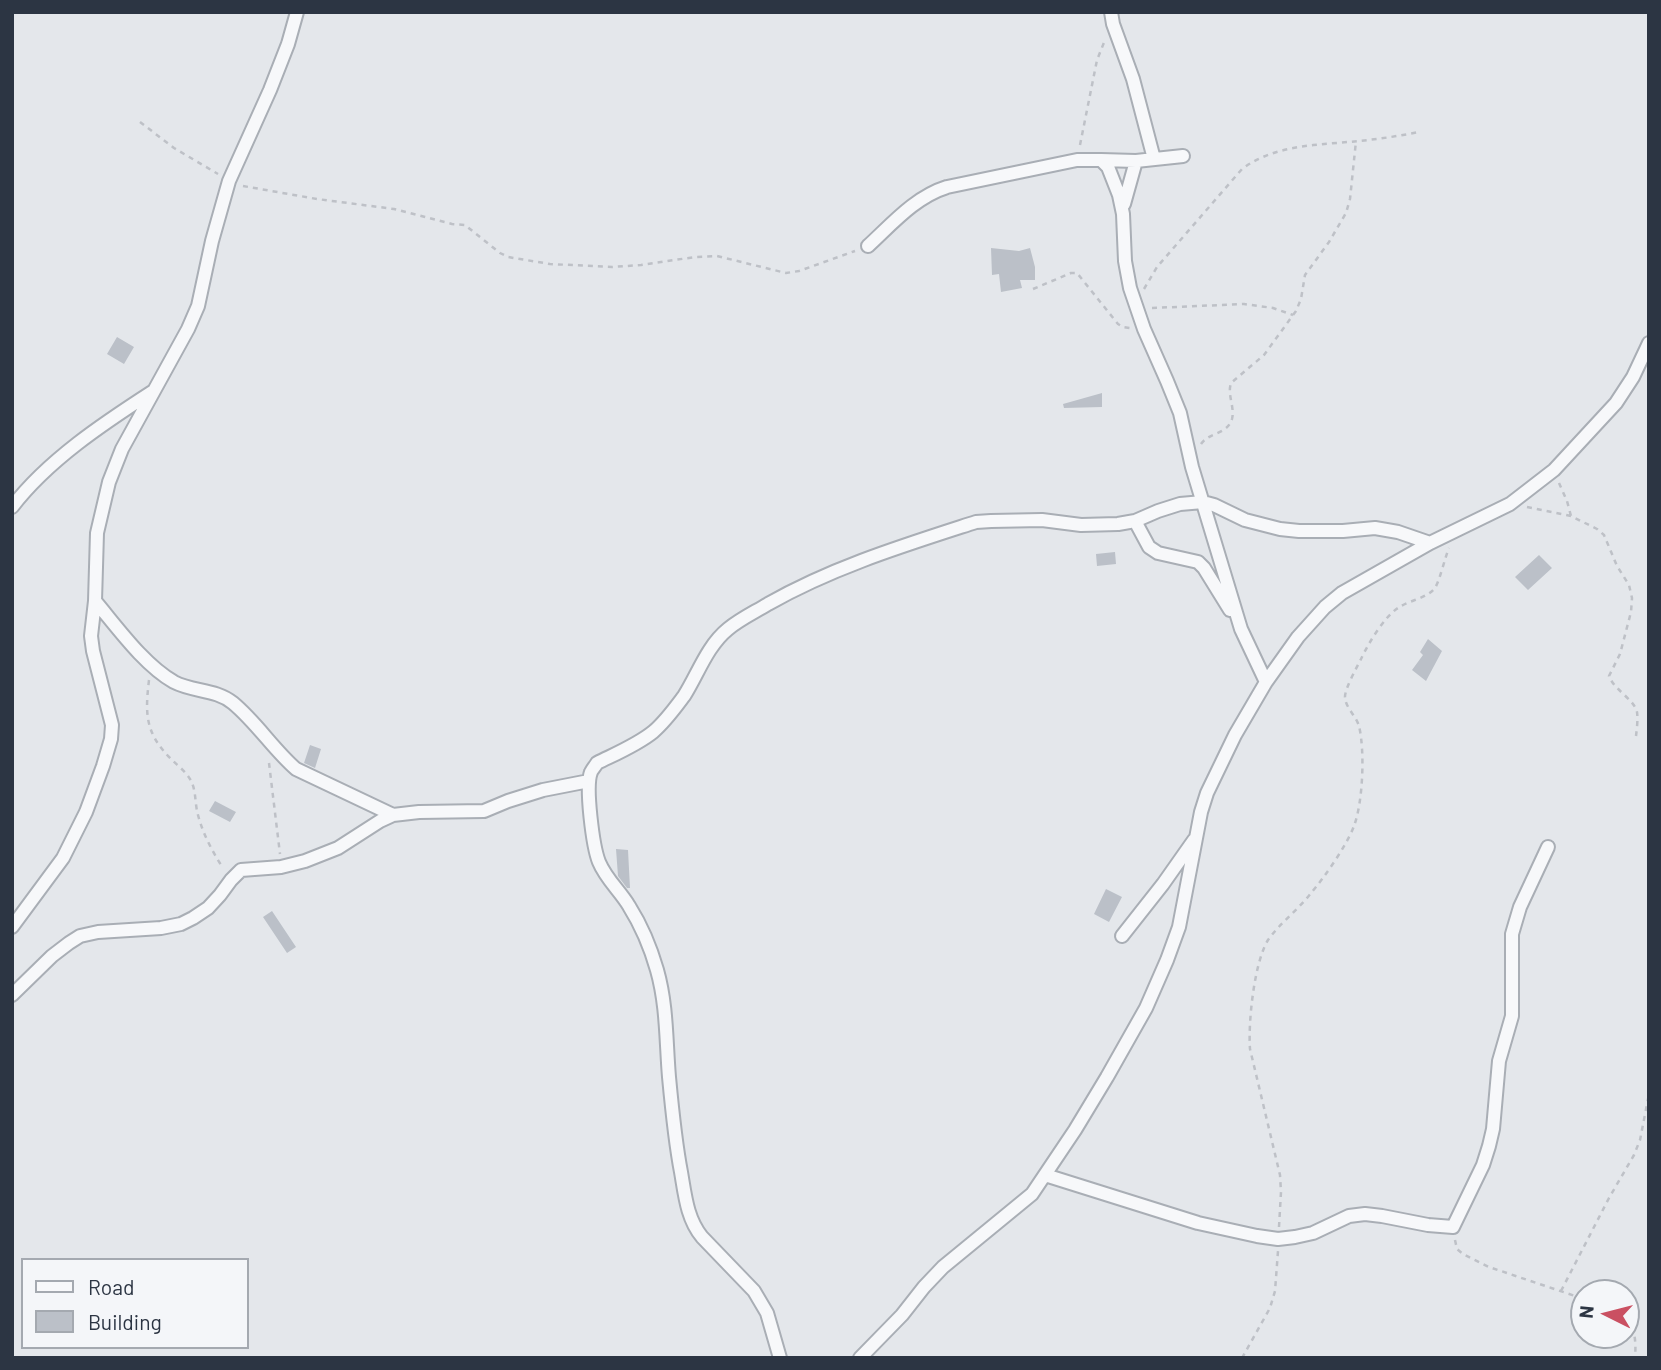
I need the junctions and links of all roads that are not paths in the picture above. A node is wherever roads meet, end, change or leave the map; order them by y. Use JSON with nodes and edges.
{"nodes":[{"id":1,"x":297,"y":12,"type":"edge"},
{"id":2,"x":1112,"y":18,"type":"edge"},
{"id":3,"x":1184,"y":156,"type":"dead end"},
{"id":4,"x":1154,"y":159,"type":"junction"},
{"id":5,"x":1101,"y":160,"type":"junction"},
{"id":6,"x":1136,"y":161,"type":"junction"},
{"id":7,"x":1123,"y":215,"type":"junction"},
{"id":8,"x":868,"y":246,"type":"road end"},
{"id":9,"x":1649,"y":343,"type":"edge"},
{"id":10,"x":155,"y":390,"type":"junction"},
{"id":11,"x":1203,"y":502,"type":"junction"},
{"id":12,"x":12,"y":507,"type":"edge"},
{"id":13,"x":1135,"y":521,"type":"junction"},
{"id":14,"x":1430,"y":544,"type":"junction"},
{"id":15,"x":95,"y":601,"type":"junction"},
{"id":16,"x":1241,"y":629,"type":"junction"},
{"id":17,"x":1266,"y":682,"type":"junction"},
{"id":18,"x":589,"y":781,"type":"junction"},
{"id":19,"x":393,"y":815,"type":"junction"},
{"id":20,"x":1198,"y":834,"type":"junction"},
{"id":21,"x":1548,"y":847,"type":"dead end"},
{"id":22,"x":12,"y":927,"type":"edge"},
{"id":23,"x":1122,"y":936,"type":"dead end"},
{"id":24,"x":12,"y":995,"type":"edge"},
{"id":25,"x":1045,"y":1175,"type":"junction"},
{"id":26,"x":780,"y":1358,"type":"edge"},
{"id":27,"x":860,"y":1358,"type":"edge"}],
"edges":[{"from":1,"to":10,"type":"street"},
{"from":2,"to":4,"type":"street"},
{"from":3,"to":4,"type":"street"},
{"from":4,"to":6,"type":"street"},
{"from":5,"to":6,"type":"street"},
{"from":5,"to":7,"type":"street"},
{"from":5,"to":8,"type":"street"},
{"from":6,"to":7,"type":"street"},
{"from":7,"to":11,"type":"street"},
{"from":9,"to":14,"type":"street"},
{"from":10,"to":12,"type":"street"},
{"from":10,"to":15,"type":"street"},
{"from":11,"to":13,"type":"street"},
{"from":11,"to":14,"type":"street"},
{"from":11,"to":16,"type":"street"},
{"from":13,"to":16,"type":"street"},
{"from":13,"to":18,"type":"street"},
{"from":14,"to":17,"type":"street"},
{"from":15,"to":19,"type":"street"},
{"from":15,"to":22,"type":"street"},
{"from":16,"to":17,"type":"street"},
{"from":17,"to":20,"type":"street"},
{"from":18,"to":19,"type":"street"},
{"from":18,"to":26,"type":"street"},
{"from":19,"to":24,"type":"street"},
{"from":20,"to":23,"type":"street"},
{"from":20,"to":25,"type":"street"},
{"from":21,"to":25,"type":"street"},
{"from":25,"to":27,"type":"street"}]}
